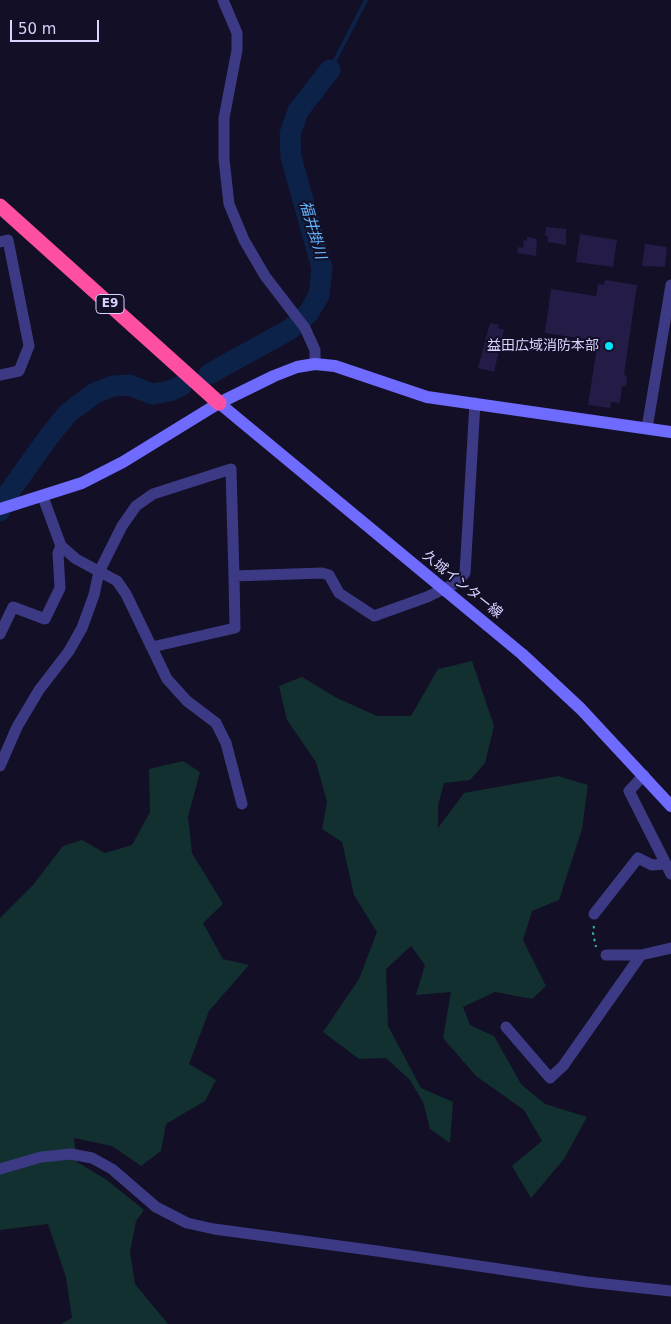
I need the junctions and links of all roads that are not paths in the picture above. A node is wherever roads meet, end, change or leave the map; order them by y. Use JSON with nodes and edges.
{"nodes":[{"id":1,"x":223,"y":0,"type":"edge"},
{"id":2,"x":0,"y":206,"type":"edge"},
{"id":3,"x":0,"y":242,"type":"edge"},
{"id":4,"x":671,"y":285,"type":"edge"},
{"id":5,"x":315,"y":364,"type":"junction"},
{"id":6,"x":0,"y":375,"type":"edge"},
{"id":7,"x":219,"y":402,"type":"junction"},
{"id":8,"x":475,"y":403,"type":"junction"},
{"id":9,"x":647,"y":428,"type":"junction"},
{"id":10,"x":671,"y":432,"type":"edge"},
{"id":11,"x":43,"y":496,"type":"junction"},
{"id":12,"x":0,"y":510,"type":"edge"},
{"id":13,"x":61,"y":546,"type":"junction"},
{"id":14,"x":99,"y":572,"type":"junction"},
{"id":15,"x":234,"y":576,"type":"junction"},
{"id":16,"x":444,"y":589,"type":"junction"},
{"id":17,"x":0,"y":634,"type":"edge"},
{"id":18,"x":152,"y":647,"type":"junction"},
{"id":19,"x":0,"y":766,"type":"edge"},
{"id":20,"x":644,"y":775,"type":"junction"},
{"id":21,"x":242,"y":804,"type":"dead end"},
{"id":22,"x":671,"y":806,"type":"edge"},
{"id":23,"x":664,"y":864,"type":"junction"},
{"id":24,"x":671,"y":874,"type":"edge"},
{"id":25,"x":594,"y":914,"type":"road end"},
{"id":26,"x":671,"y":948,"type":"edge"},
{"id":27,"x":606,"y":955,"type":"road end"},
{"id":28,"x":641,"y":955,"type":"junction"},
{"id":29,"x":506,"y":1026,"type":"dead end"},
{"id":30,"x":0,"y":1169,"type":"edge"},
{"id":31,"x":671,"y":1291,"type":"edge"}],
"edges":[{"from":1,"to":5,"type":"street"},
{"from":2,"to":7,"type":"highway","number":"E9"},
{"from":3,"to":6,"type":"street"},
{"from":4,"to":9,"type":"street"},
{"from":5,"to":7,"type":"street"},
{"from":5,"to":8,"type":"street"},
{"from":7,"to":11,"type":"street"},
{"from":7,"to":16,"type":"street","name":"久城インター線"},
{"from":8,"to":9,"type":"street"},
{"from":8,"to":16,"type":"street"},
{"from":9,"to":10,"type":"street"},
{"from":11,"to":12,"type":"street"},
{"from":11,"to":13,"type":"street"},
{"from":13,"to":14,"type":"street"},
{"from":13,"to":17,"type":"street"},
{"from":14,"to":15,"type":"street"},
{"from":14,"to":18,"type":"street"},
{"from":14,"to":19,"type":"street"},
{"from":15,"to":16,"type":"street"},
{"from":15,"to":18,"type":"street"},
{"from":16,"to":20,"type":"street","name":"久城インター線"},
{"from":18,"to":21,"type":"street"},
{"from":20,"to":22,"type":"street","name":"久城インター線"},
{"from":20,"to":23,"type":"street"},
{"from":23,"to":24,"type":"street"},
{"from":23,"to":25,"type":"street"},
{"from":26,"to":28,"type":"street"},
{"from":27,"to":28,"type":"street"},
{"from":28,"to":29,"type":"street"},
{"from":30,"to":31,"type":"street"}]}
